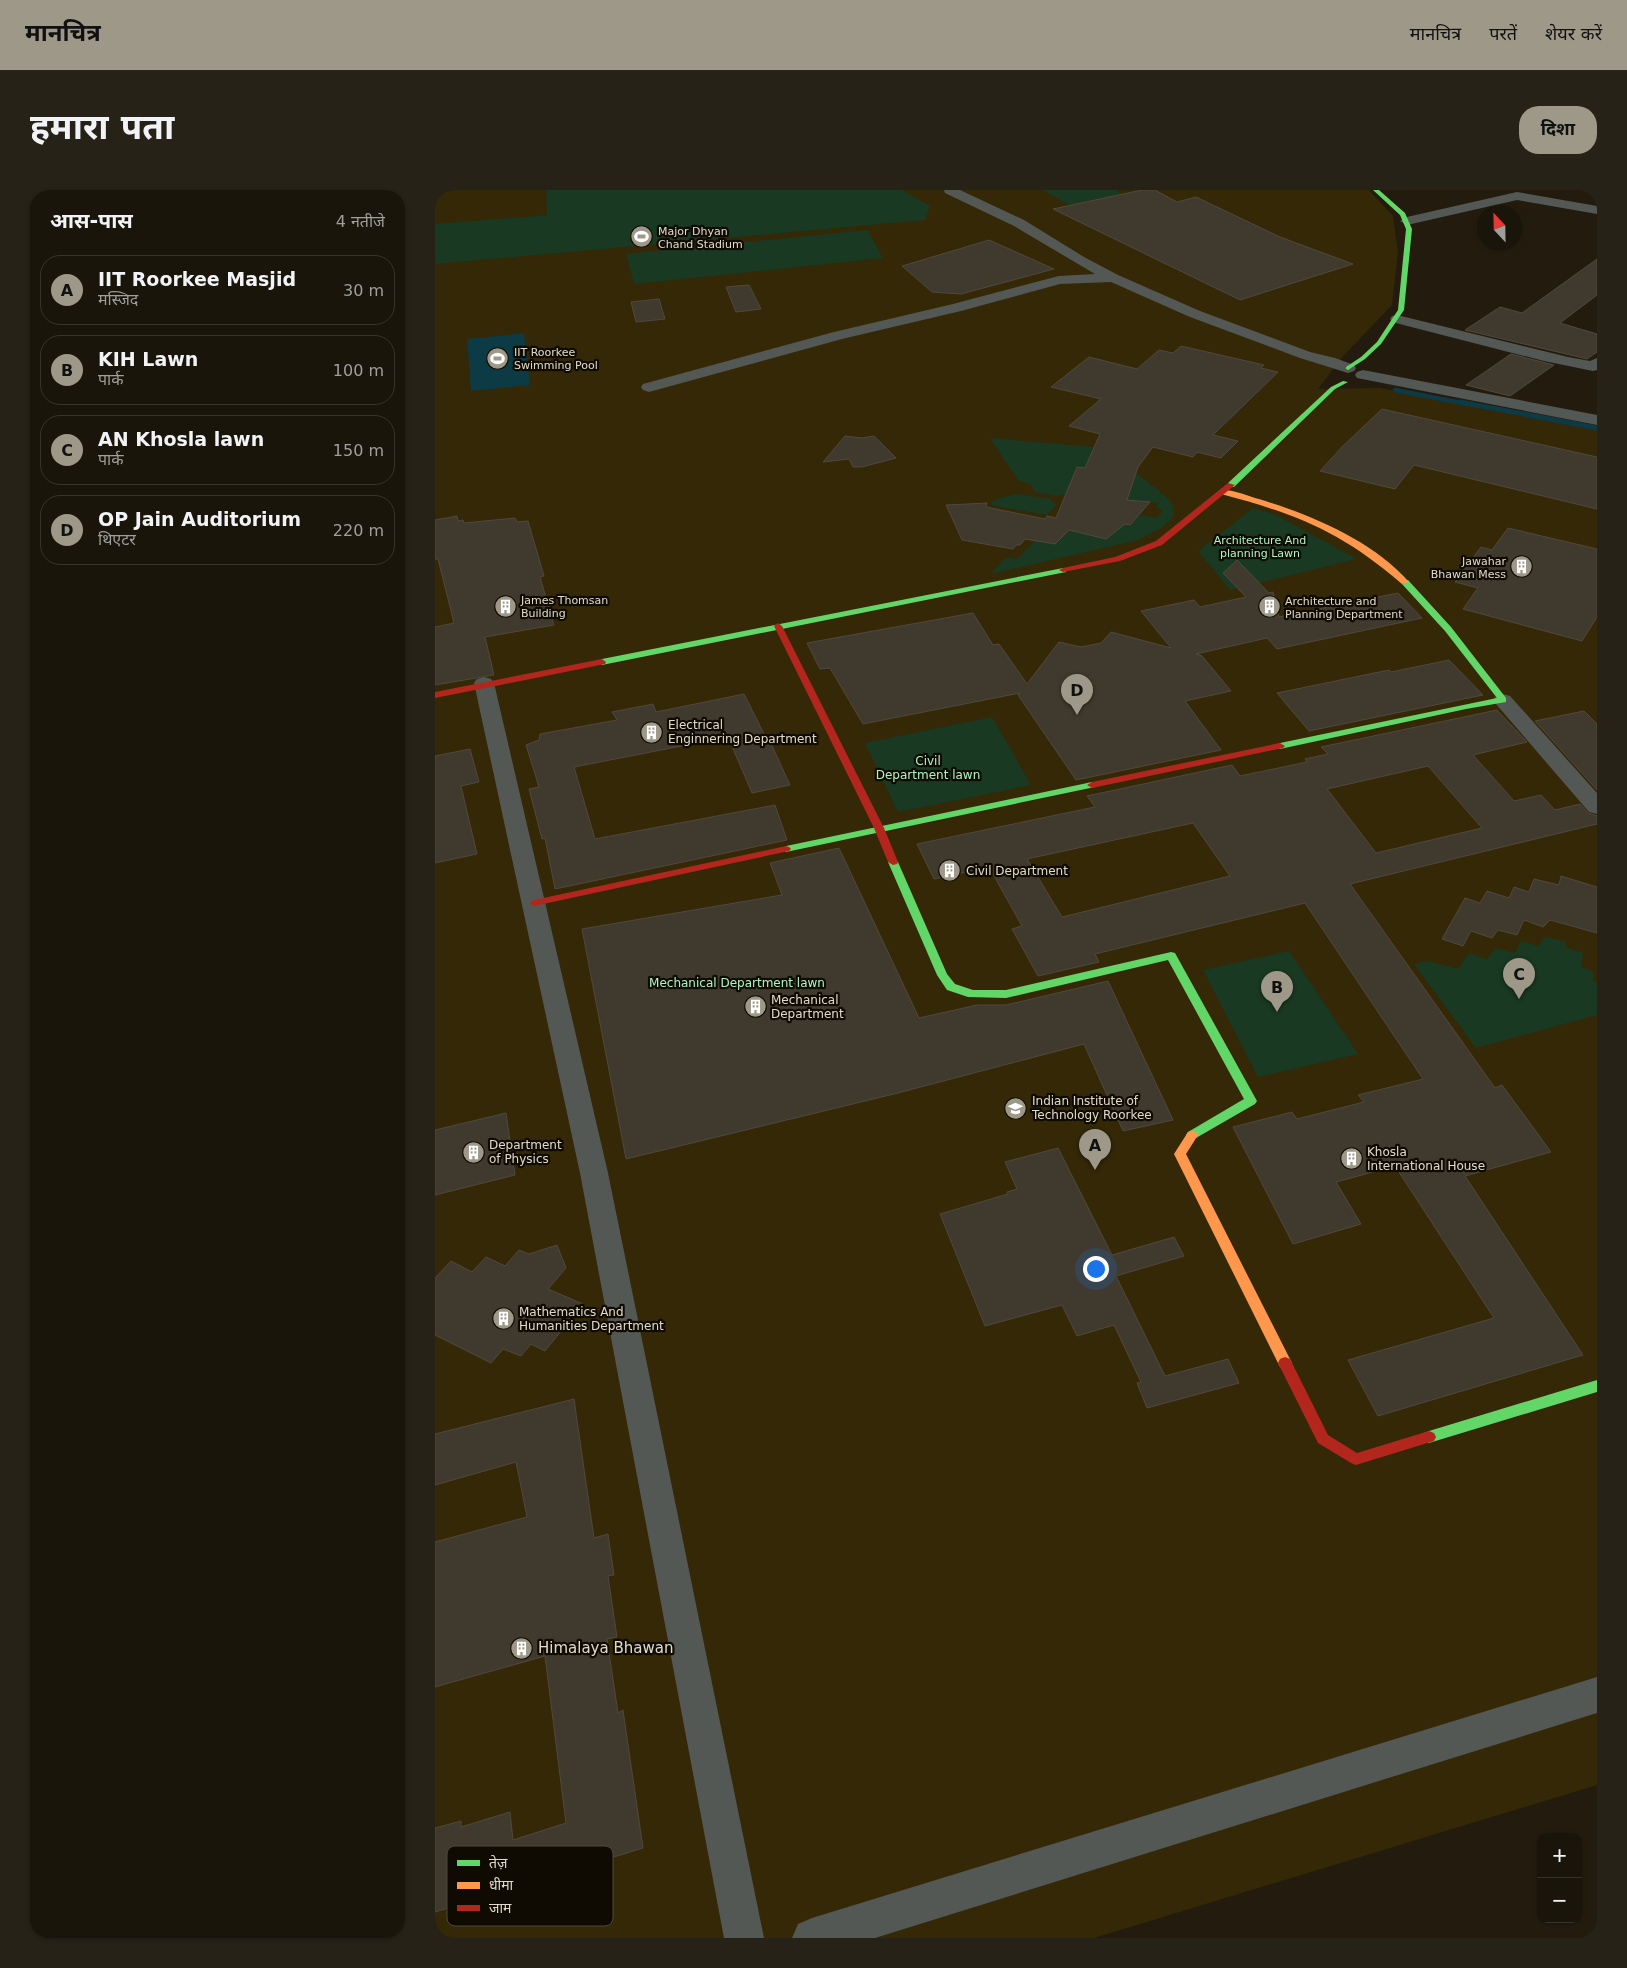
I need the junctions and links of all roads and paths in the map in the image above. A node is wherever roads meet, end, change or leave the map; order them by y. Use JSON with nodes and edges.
{"nodes":[{"id":1,"x":950,"y":190,"type":"edge"},
{"id":2,"x":1376,"y":190,"type":"edge"},
{"id":3,"x":1543,"y":190,"type":"edge"},
{"id":4,"x":1524,"y":196,"type":"junction"},
{"id":5,"x":1597,"y":210,"type":"edge"},
{"id":6,"x":1407,"y":221,"type":"junction"},
{"id":7,"x":1079,"y":260,"type":"junction"},
{"id":8,"x":1113,"y":278,"type":"junction"},
{"id":9,"x":1059,"y":280,"type":"junction"},
{"id":10,"x":1397,"y":319,"type":"junction"},
{"id":11,"x":1597,"y":363,"type":"edge"},
{"id":12,"x":1345,"y":375,"type":"junction"},
{"id":13,"x":649,"y":387,"type":"dead end"},
{"id":14,"x":1597,"y":420,"type":"edge"},
{"id":15,"x":1224,"y":492,"type":"junction"},
{"id":16,"x":778,"y":626,"type":"junction"},
{"id":17,"x":484,"y":683,"type":"junction"},
{"id":18,"x":435,"y":695,"type":"edge"},
{"id":19,"x":1503,"y":700,"type":"junction"},
{"id":20,"x":1597,"y":807,"type":"edge"},
{"id":21,"x":879,"y":828,"type":"junction"},
{"id":22,"x":534,"y":903,"type":"junction"},
{"id":23,"x":1597,"y":1386,"type":"edge"},
{"id":24,"x":1597,"y":1694,"type":"edge"},
{"id":25,"x":744,"y":1938,"type":"edge"},
{"id":26,"x":813,"y":1938,"type":"edge"}],
"edges":[{"from":1,"to":7,"type":"street"},
{"from":2,"to":6,"type":"street"},
{"from":3,"to":4,"type":"street"},
{"from":4,"to":5,"type":"street"},
{"from":4,"to":6,"type":"street"},
{"from":6,"to":10,"type":"street"},
{"from":7,"to":8,"type":"street"},
{"from":7,"to":9,"type":"street"},
{"from":8,"to":9,"type":"street"},
{"from":8,"to":12,"type":"street"},
{"from":9,"to":13,"type":"street"},
{"from":10,"to":11,"type":"street"},
{"from":10,"to":12,"type":"street"},
{"from":12,"to":14,"type":"street"},
{"from":12,"to":15,"type":"street"},
{"from":15,"to":16,"type":"street"},
{"from":15,"to":19,"type":"street"},
{"from":16,"to":17,"type":"street"},
{"from":16,"to":21,"type":"street"},
{"from":17,"to":18,"type":"street"},
{"from":17,"to":22,"type":"street"},
{"from":19,"to":20,"type":"street"},
{"from":19,"to":21,"type":"street"},
{"from":21,"to":22,"type":"street"},
{"from":21,"to":23,"type":"street"},
{"from":22,"to":25,"type":"street"},
{"from":24,"to":26,"type":"street"}]}
